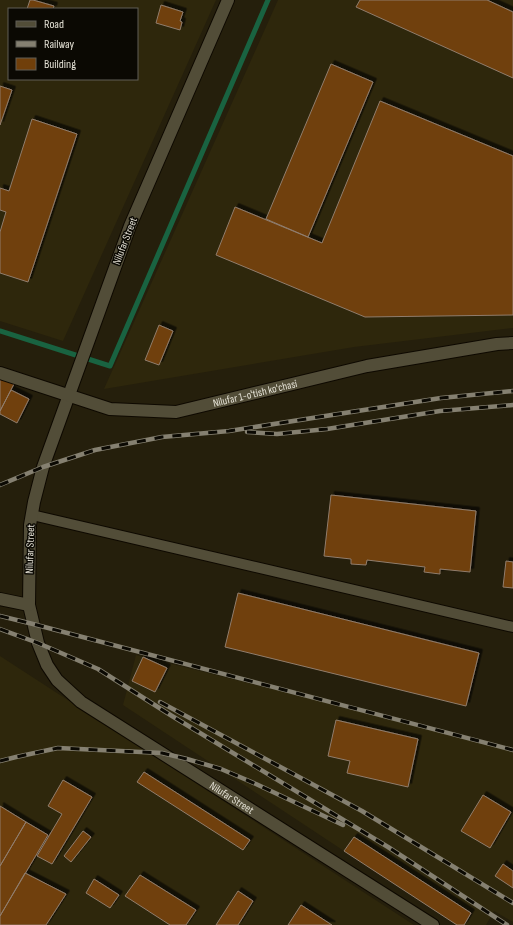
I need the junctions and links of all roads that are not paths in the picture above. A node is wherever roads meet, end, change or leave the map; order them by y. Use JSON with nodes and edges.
{"nodes":[{"id":1,"x":228,"y":0,"type":"edge"},
{"id":2,"x":513,"y":343,"type":"edge"},
{"id":3,"x":0,"y":373,"type":"edge"},
{"id":4,"x":68,"y":396,"type":"junction"},
{"id":5,"x":32,"y":515,"type":"junction"},
{"id":6,"x":0,"y":598,"type":"edge"},
{"id":7,"x":29,"y":605,"type":"junction"},
{"id":8,"x":513,"y":627,"type":"edge"},
{"id":9,"x":433,"y":925,"type":"edge"}],
"edges":[{"from":1,"to":4,"type":"street","name":"Nilufar Street"},
{"from":2,"to":4,"type":"street","name":"Nilufar 1-o'tish ko'chasi"},
{"from":3,"to":4,"type":"street","name":"Nilufar 1-o'tish ko'chasi"},
{"from":4,"to":5,"type":"street","name":"Nilufar Street"},
{"from":5,"to":7,"type":"street","name":"Nilufar Street"},
{"from":5,"to":8,"type":"lane"},
{"from":6,"to":7,"type":"street"},
{"from":7,"to":9,"type":"street","name":"Nilufar Street"}]}
